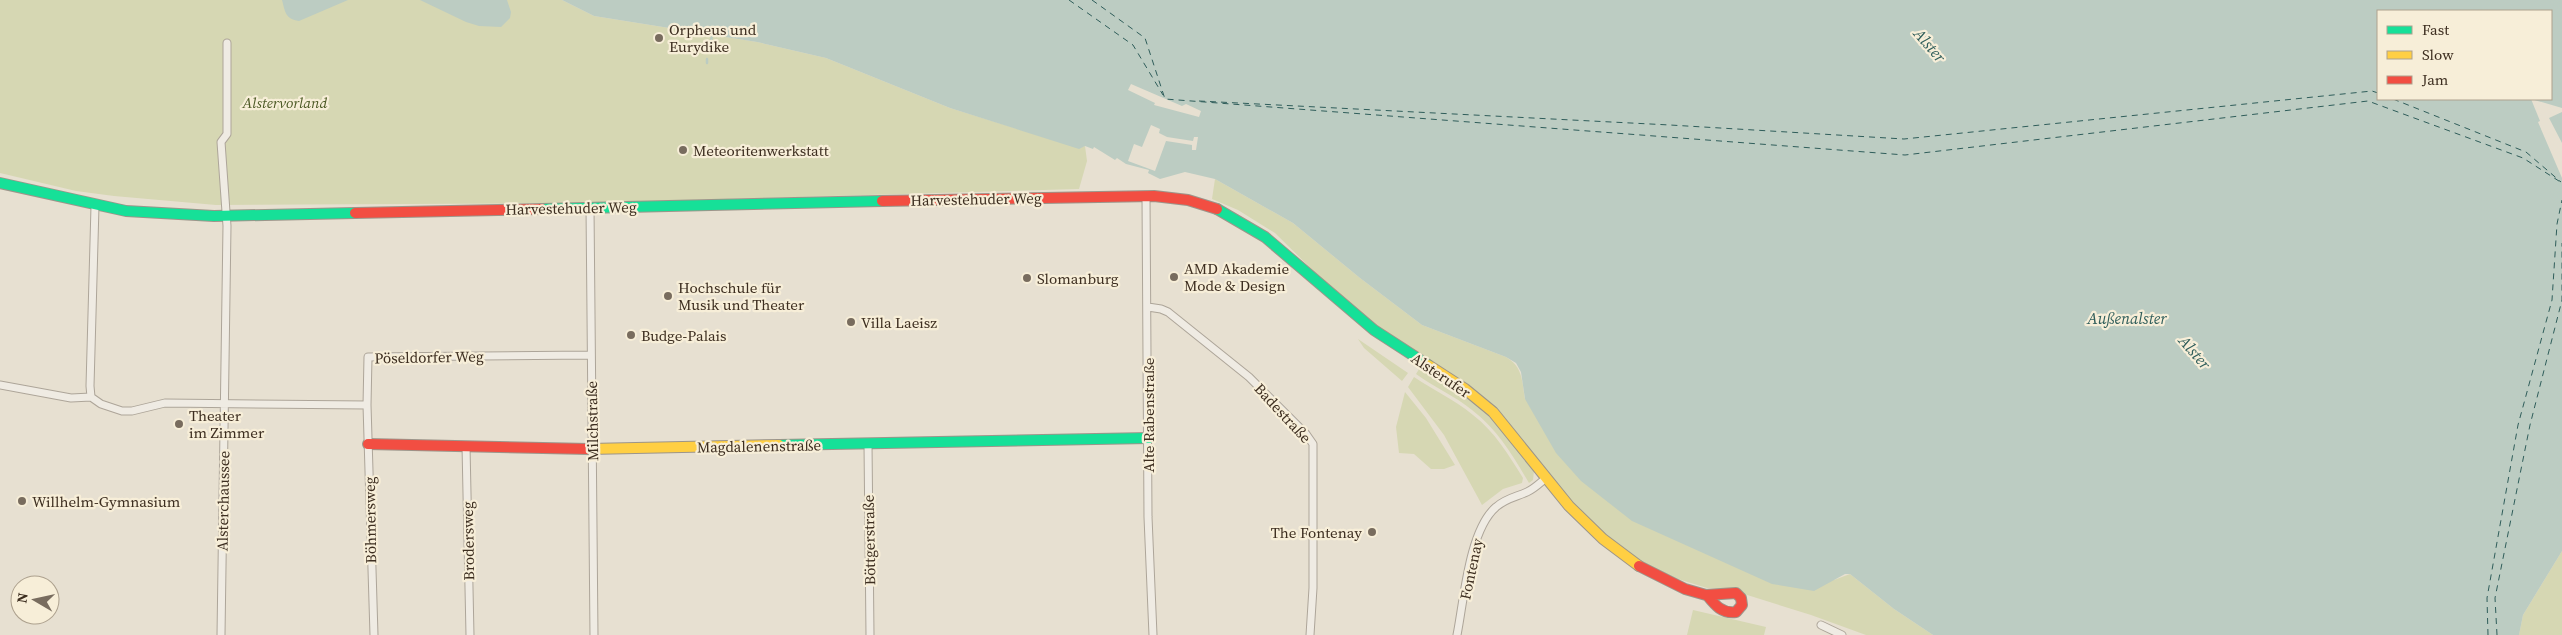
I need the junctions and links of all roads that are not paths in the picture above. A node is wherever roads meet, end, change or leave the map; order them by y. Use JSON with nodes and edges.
{"nodes":[{"id":1,"x":227,"y":43,"type":"dead end"},
{"id":2,"x":0,"y":183,"type":"edge"},
{"id":3,"x":1146,"y":196,"type":"junction"},
{"id":4,"x":95,"y":206,"type":"junction"},
{"id":5,"x":590,"y":207,"type":"junction"},
{"id":6,"x":226,"y":216,"type":"junction"},
{"id":7,"x":1148,"y":307,"type":"junction"},
{"id":8,"x":590,"y":355,"type":"junction"},
{"id":9,"x":2,"y":387,"type":"edge"},
{"id":10,"x":91,"y":397,"type":"junction"},
{"id":11,"x":224,"y":405,"type":"junction"},
{"id":12,"x":367,"y":406,"type":"junction"},
{"id":13,"x":1149,"y":438,"type":"junction"},
{"id":14,"x":368,"y":444,"type":"junction"},
{"id":15,"x":868,"y":444,"type":"junction"},
{"id":16,"x":466,"y":446,"type":"junction"},
{"id":17,"x":592,"y":449,"type":"junction"},
{"id":18,"x":1546,"y":478,"type":"junction"},
{"id":19,"x":1707,"y":595,"type":"dead end"},
{"id":20,"x":1821,"y":625,"type":"dead end"},
{"id":21,"x":222,"y":635,"type":"edge"},
{"id":22,"x":374,"y":635,"type":"edge"},
{"id":23,"x":470,"y":635,"type":"edge"},
{"id":24,"x":594,"y":635,"type":"edge"},
{"id":25,"x":870,"y":635,"type":"edge"},
{"id":26,"x":1154,"y":635,"type":"edge"},
{"id":27,"x":1310,"y":635,"type":"edge"},
{"id":28,"x":1457,"y":635,"type":"edge"},
{"id":29,"x":1842,"y":635,"type":"edge"}],
"edges":[{"from":1,"to":6,"type":"street","name":"Alsterchaussee"},
{"from":2,"to":4,"type":"street","name":"Harvestehuder Weg"},
{"from":3,"to":5,"type":"street","name":"Harvestehuder Weg"},
{"from":3,"to":7,"type":"street","name":"Alte Rabenstraße"},
{"from":3,"to":18,"type":"street","name":"Alsterufer"},
{"from":4,"to":6,"type":"street","name":"Harvestehuder Weg"},
{"from":4,"to":10,"type":"street"},
{"from":5,"to":6,"type":"street","name":"Harvestehuder Weg"},
{"from":5,"to":8,"type":"street","name":"Milchstraße"},
{"from":6,"to":11,"type":"street","name":"Alsterchaussee"},
{"from":7,"to":13,"type":"street","name":"Alte Rabenstraße"},
{"from":7,"to":27,"type":"street","name":"Badestraße"},
{"from":8,"to":12,"type":"street","name":"Pöseldorfer Weg"},
{"from":8,"to":17,"type":"street","name":"Milchstraße"},
{"from":9,"to":10,"type":"street"},
{"from":10,"to":11,"type":"street"},
{"from":11,"to":12,"type":"street"},
{"from":11,"to":21,"type":"street","name":"Alsterchaussee"},
{"from":12,"to":14,"type":"street","name":"Böhmersweg"},
{"from":13,"to":15,"type":"street","name":"Magdalenenstraße"},
{"from":13,"to":26,"type":"street","name":"Alte Rabenstraße"},
{"from":14,"to":16,"type":"street","name":"Magdalenenstraße"},
{"from":14,"to":22,"type":"street","name":"Böhmersweg"},
{"from":15,"to":17,"type":"street","name":"Magdalenenstraße"},
{"from":15,"to":25,"type":"street","name":"Böttgerstraße"},
{"from":16,"to":17,"type":"street","name":"Magdalenenstraße"},
{"from":16,"to":23,"type":"street","name":"Brodersweg"},
{"from":17,"to":24,"type":"street","name":"Milchstraße"},
{"from":18,"to":19,"type":"street","name":"Alsterufer"},
{"from":18,"to":28,"type":"street","name":"Fontenay"},
{"from":20,"to":29,"type":"street"}]}
